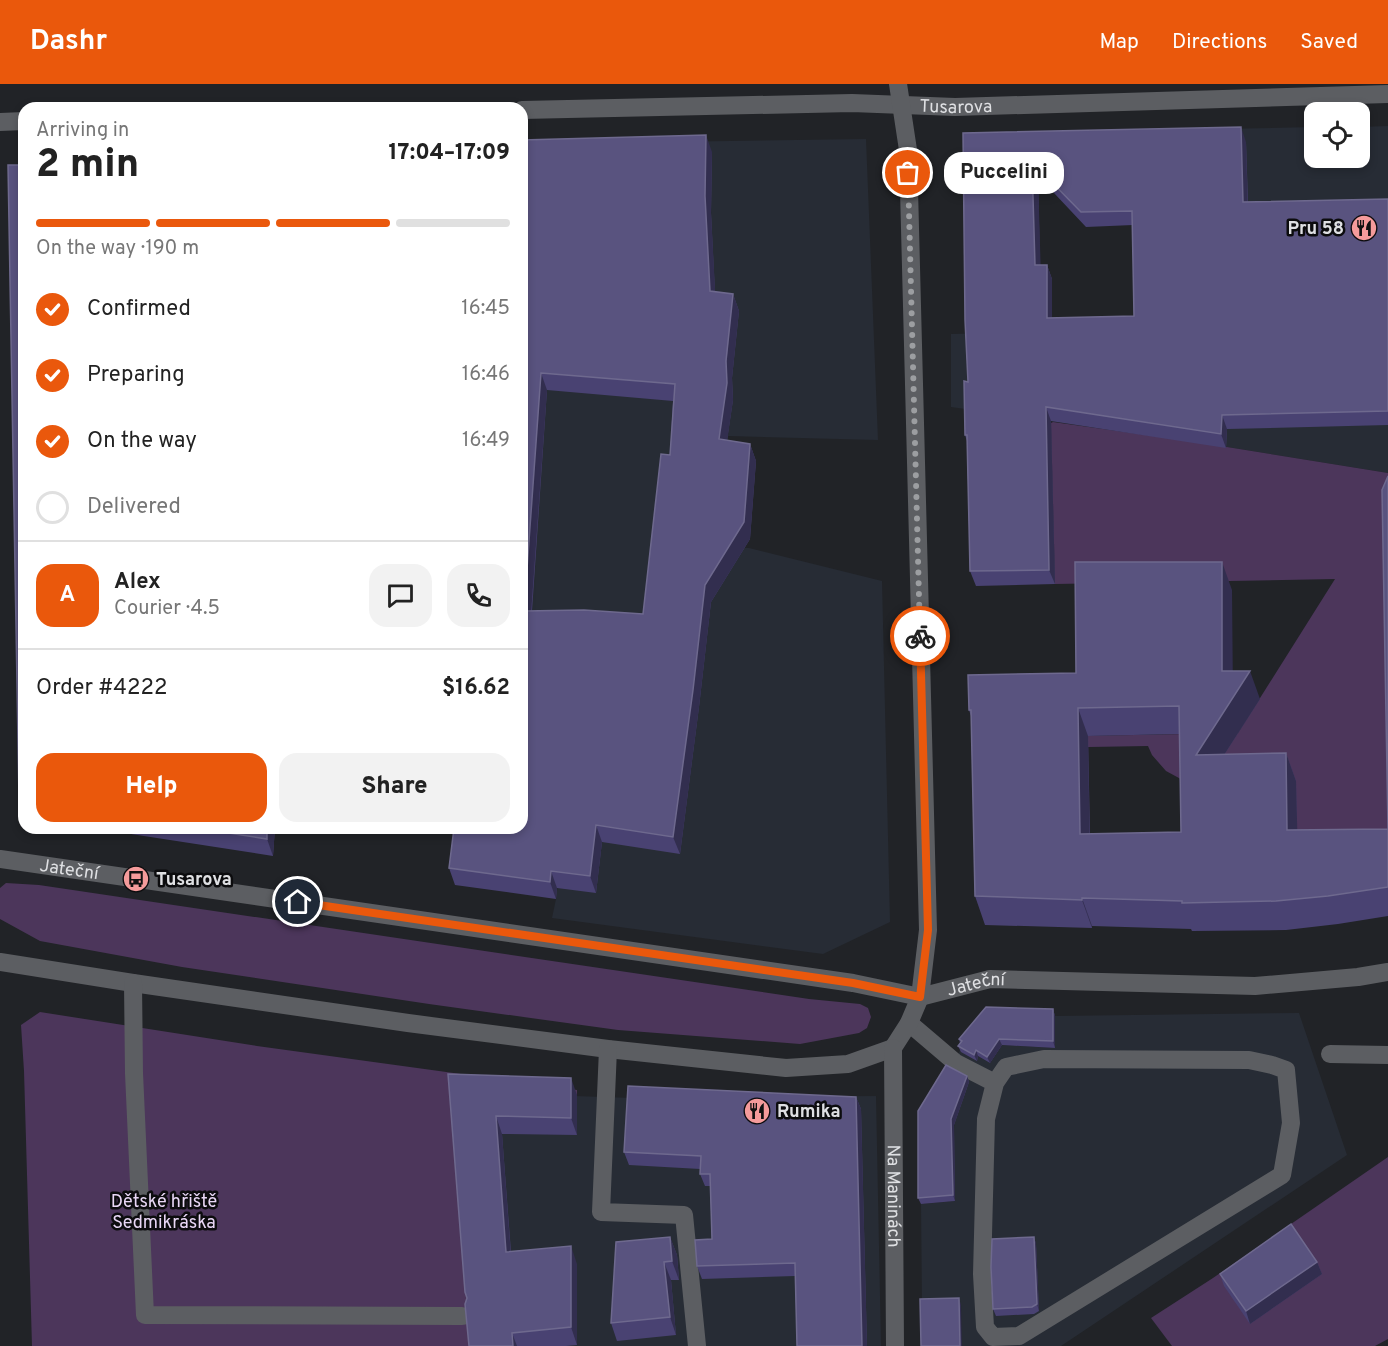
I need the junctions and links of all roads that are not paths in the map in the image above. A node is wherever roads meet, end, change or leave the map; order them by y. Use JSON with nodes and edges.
{"nodes":[{"id":1,"x":898,"y":84,"type":"edge"},
{"id":2,"x":1388,"y":94,"type":"edge"},
{"id":3,"x":901,"y":104,"type":"junction"},
{"id":4,"x":528,"y":110,"type":"edge"},
{"id":5,"x":18,"y":121,"type":"edge"},
{"id":6,"x":0,"y":122,"type":"edge"},
{"id":7,"x":0,"y":859,"type":"edge"},
{"id":8,"x":0,"y":962,"type":"edge"},
{"id":9,"x":1388,"y":972,"type":"edge"},
{"id":10,"x":133,"y":983,"type":"junction"},
{"id":11,"x":920,"y":997,"type":"junction"},
{"id":12,"x":909,"y":1023,"type":"junction"},
{"id":13,"x":893,"y":1048,"type":"junction"},
{"id":14,"x":608,"y":1049,"type":"junction"},
{"id":15,"x":1330,"y":1054,"type":"dead end"},
{"id":16,"x":1388,"y":1055,"type":"edge"},
{"id":17,"x":995,"y":1083,"type":"junction"},
{"id":18,"x":462,"y":1316,"type":"dead end"},
{"id":19,"x":698,"y":1346,"type":"edge"},
{"id":20,"x":896,"y":1346,"type":"edge"}],
"edges":[{"from":1,"to":3,"type":"street"},
{"from":2,"to":3,"type":"street","name":"Tusarova"},
{"from":3,"to":4,"type":"street","name":"Tusarova"},
{"from":3,"to":11,"type":"street"},
{"from":5,"to":6,"type":"street"},
{"from":7,"to":11,"type":"street","name":"Jateční"},
{"from":8,"to":10,"type":"street"},
{"from":9,"to":11,"type":"street","name":"Jateční"},
{"from":10,"to":14,"type":"street"},
{"from":10,"to":18,"type":"street"},
{"from":11,"to":12,"type":"street"},
{"from":12,"to":13,"type":"street"},
{"from":12,"to":17,"type":"street"},
{"from":13,"to":14,"type":"street"},
{"from":13,"to":20,"type":"street","name":"Na Maninách"},
{"from":14,"to":19,"type":"street"},
{"from":15,"to":16,"type":"street"},
{"from":17,"to":17,"type":"street"}]}
